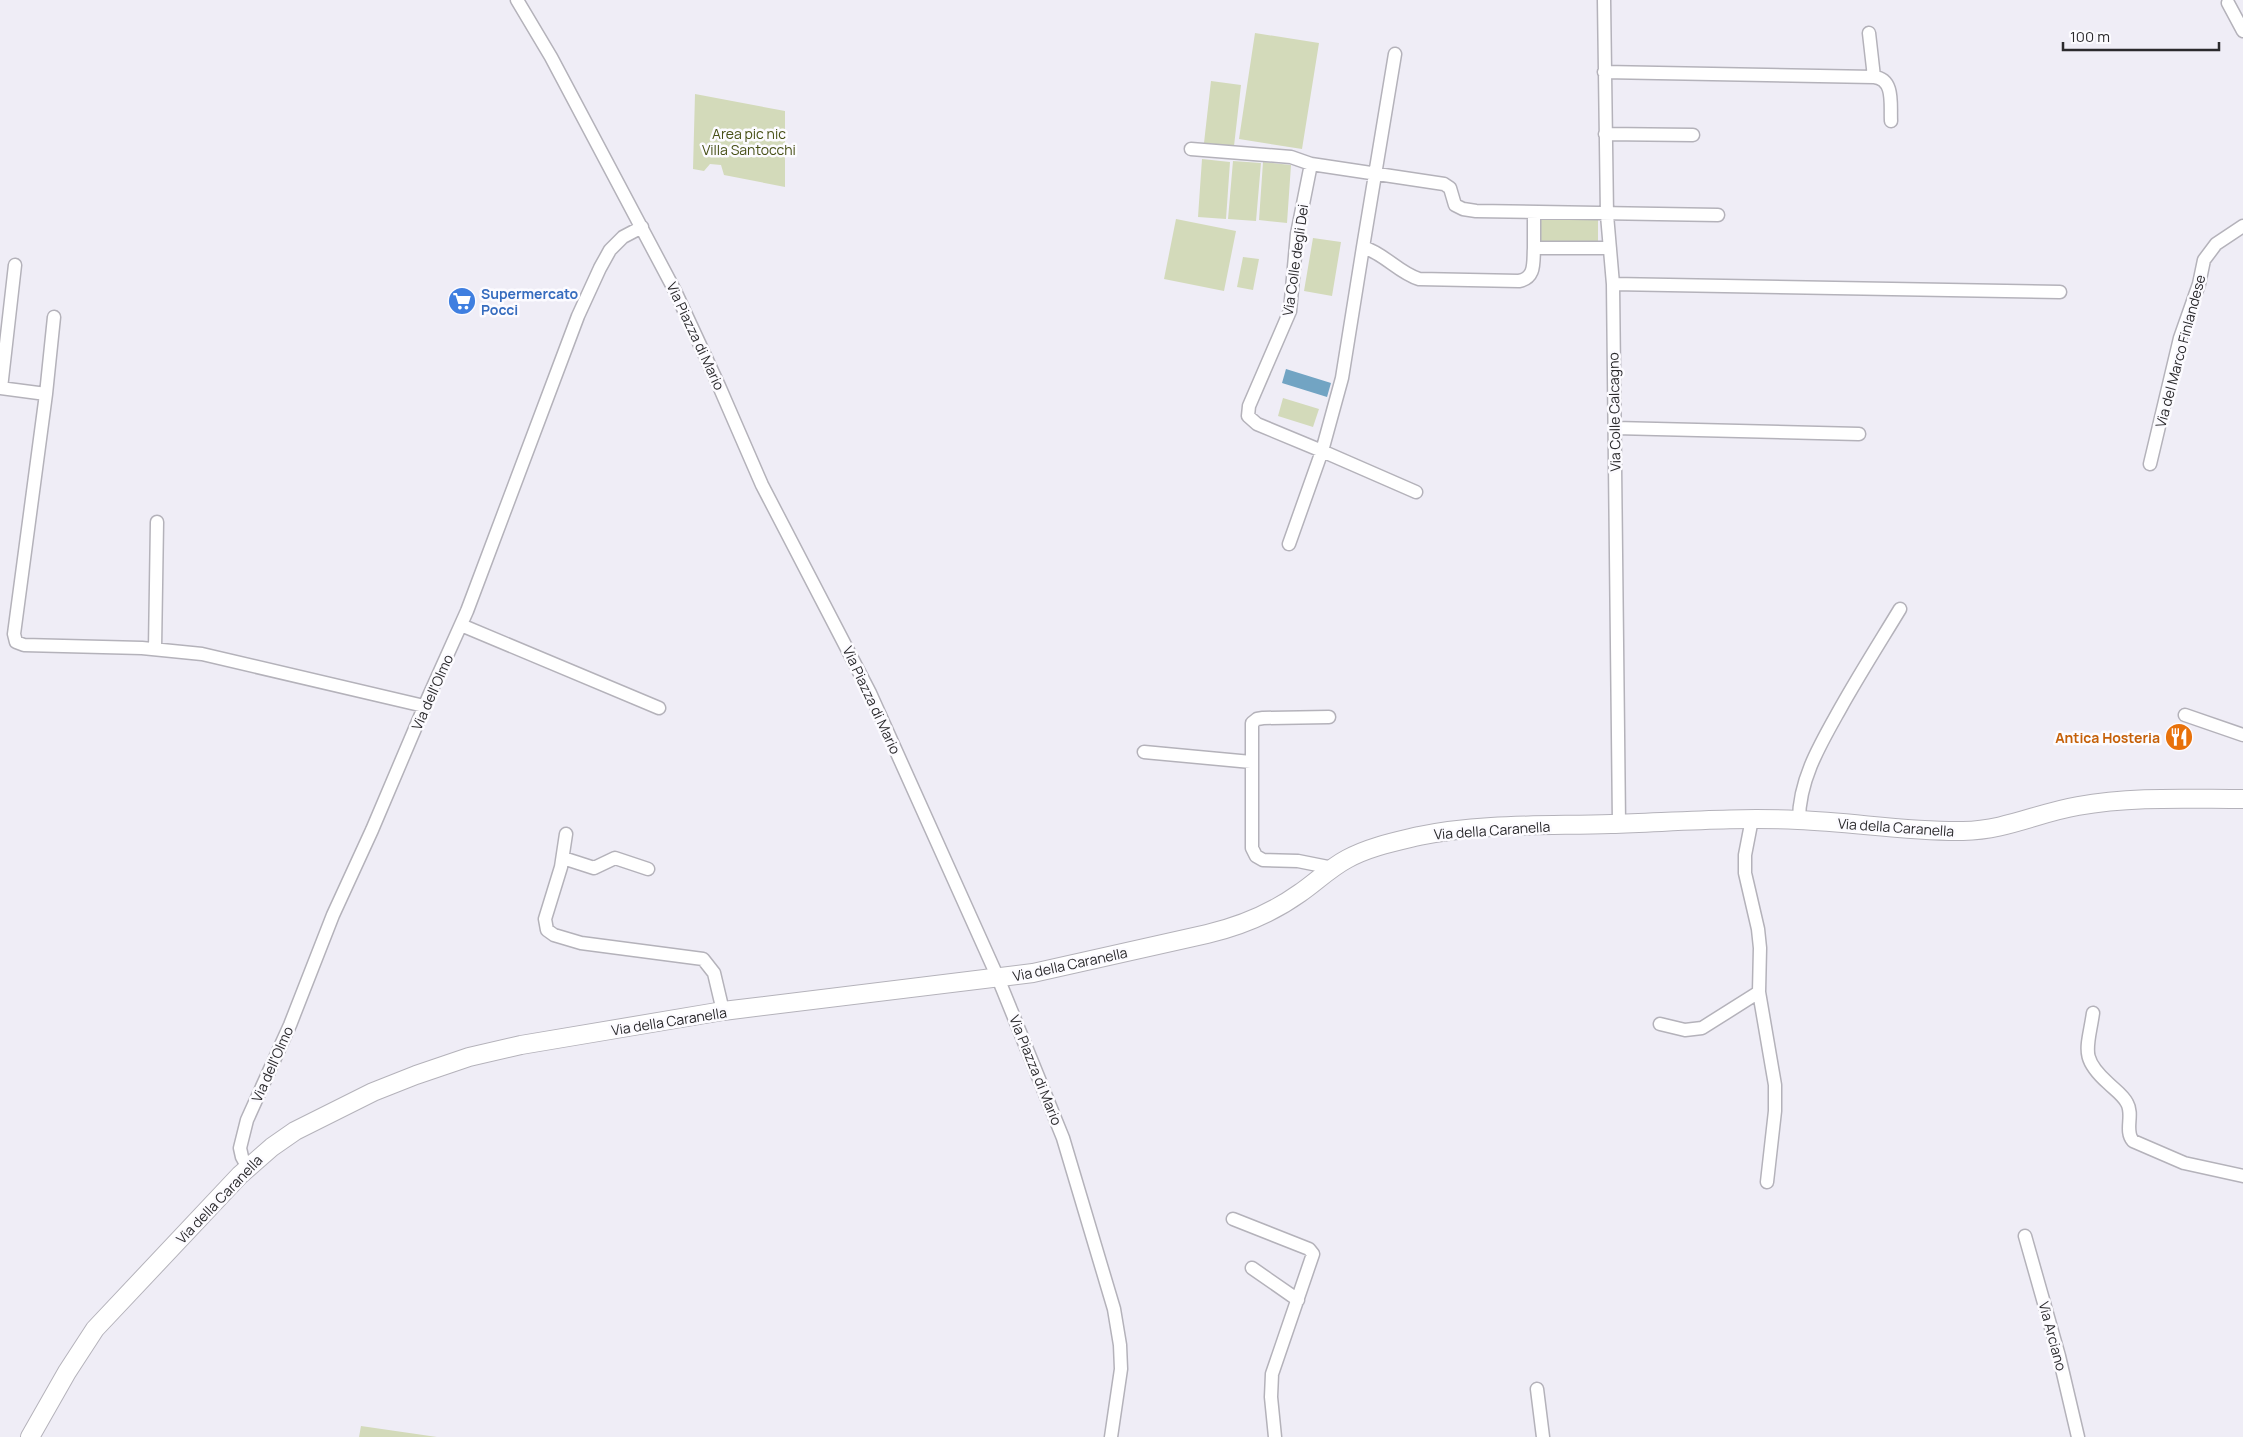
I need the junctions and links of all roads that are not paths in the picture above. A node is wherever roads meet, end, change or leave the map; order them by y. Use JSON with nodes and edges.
{"nodes":[{"id":1,"x":517,"y":0,"type":"edge"},
{"id":2,"x":1604,"y":0,"type":"edge"},
{"id":3,"x":2228,"y":3,"type":"dead end"},
{"id":4,"x":2243,"y":31,"type":"edge"},
{"id":5,"x":1869,"y":33,"type":"dead end"},
{"id":6,"x":1395,"y":54,"type":"dead end"},
{"id":7,"x":1604,"y":72,"type":"junction"},
{"id":8,"x":1874,"y":77,"type":"junction"},
{"id":9,"x":1891,"y":121,"type":"dead end"},
{"id":10,"x":1605,"y":134,"type":"junction"},
{"id":11,"x":1693,"y":135,"type":"dead end"},
{"id":12,"x":1191,"y":149,"type":"dead end"},
{"id":13,"x":1311,"y":164,"type":"junction"},
{"id":14,"x":1374,"y":174,"type":"junction"},
{"id":15,"x":1534,"y":214,"type":"junction"},
{"id":16,"x":1607,"y":215,"type":"junction"},
{"id":17,"x":1718,"y":215,"type":"dead end"},
{"id":18,"x":2243,"y":226,"type":"edge"},
{"id":19,"x":642,"y":227,"type":"junction"},
{"id":20,"x":1363,"y":248,"type":"junction"},
{"id":21,"x":1534,"y":248,"type":"junction"},
{"id":22,"x":1610,"y":248,"type":"junction"},
{"id":23,"x":15,"y":265,"type":"dead end"},
{"id":24,"x":1613,"y":284,"type":"junction"},
{"id":25,"x":2060,"y":292,"type":"dead end"},
{"id":26,"x":54,"y":317,"type":"dead end"},
{"id":27,"x":0,"y":388,"type":"edge"},
{"id":28,"x":46,"y":394,"type":"junction"},
{"id":29,"x":1615,"y":428,"type":"junction"},
{"id":30,"x":1859,"y":434,"type":"dead end"},
{"id":31,"x":1322,"y":451,"type":"junction"},
{"id":32,"x":2150,"y":464,"type":"dead end"},
{"id":33,"x":1416,"y":492,"type":"dead end"},
{"id":34,"x":157,"y":522,"type":"dead end"},
{"id":35,"x":1289,"y":544,"type":"dead end"},
{"id":36,"x":1900,"y":609,"type":"dead end"},
{"id":37,"x":461,"y":625,"type":"junction"},
{"id":38,"x":155,"y":648,"type":"junction"},
{"id":39,"x":424,"y":706,"type":"junction"},
{"id":40,"x":659,"y":708,"type":"dead end"},
{"id":41,"x":2185,"y":715,"type":"dead end"},
{"id":42,"x":1329,"y":717,"type":"dead end"},
{"id":43,"x":2243,"y":735,"type":"edge"},
{"id":44,"x":1144,"y":752,"type":"dead end"},
{"id":45,"x":1251,"y":762,"type":"junction"},
{"id":46,"x":2243,"y":799,"type":"edge"},
{"id":47,"x":1752,"y":819,"type":"junction"},
{"id":48,"x":1799,"y":820,"type":"junction"},
{"id":49,"x":1619,"y":824,"type":"junction"},
{"id":50,"x":566,"y":834,"type":"dead end"},
{"id":51,"x":563,"y":858,"type":"junction"},
{"id":52,"x":1333,"y":868,"type":"junction"},
{"id":53,"x":648,"y":869,"type":"dead end"},
{"id":54,"x":998,"y":978,"type":"junction"},
{"id":55,"x":1759,"y":992,"type":"junction"},
{"id":56,"x":723,"y":1011,"type":"junction"},
{"id":57,"x":2093,"y":1013,"type":"dead end"},
{"id":58,"x":1660,"y":1024,"type":"dead end"},
{"id":59,"x":248,"y":1168,"type":"junction"},
{"id":60,"x":2243,"y":1176,"type":"edge"},
{"id":61,"x":1767,"y":1182,"type":"dead end"},
{"id":62,"x":1233,"y":1219,"type":"dead end"},
{"id":63,"x":2025,"y":1236,"type":"dead end"},
{"id":64,"x":1252,"y":1268,"type":"dead end"},
{"id":65,"x":1298,"y":1300,"type":"junction"},
{"id":66,"x":1537,"y":1390,"type":"dead end"},
{"id":67,"x":30,"y":1437,"type":"edge"},
{"id":68,"x":1111,"y":1437,"type":"edge"},
{"id":69,"x":1275,"y":1437,"type":"edge"},
{"id":70,"x":1543,"y":1437,"type":"edge"},
{"id":71,"x":2078,"y":1437,"type":"edge"}],
"edges":[{"from":1,"to":19,"type":"street","name":"Via Piazza di Mario"},
{"from":2,"to":7,"type":"street","name":"Via Colle Calcagno"},
{"from":3,"to":4,"type":"street"},
{"from":5,"to":8,"type":"street"},
{"from":6,"to":14,"type":"street"},
{"from":7,"to":8,"type":"street"},
{"from":7,"to":10,"type":"street","name":"Via Colle Calcagno"},
{"from":8,"to":9,"type":"street"},
{"from":10,"to":11,"type":"street"},
{"from":10,"to":16,"type":"street","name":"Via Colle Calcagno"},
{"from":12,"to":13,"type":"street"},
{"from":13,"to":14,"type":"street"},
{"from":13,"to":31,"type":"street","name":"Via Colle degli Dei"},
{"from":14,"to":15,"type":"street"},
{"from":14,"to":20,"type":"street"},
{"from":15,"to":16,"type":"street"},
{"from":15,"to":21,"type":"street"},
{"from":16,"to":17,"type":"street"},
{"from":16,"to":22,"type":"street","name":"Via Colle Calcagno"},
{"from":18,"to":32,"type":"street","name":"Via del Marco Finlandese"},
{"from":19,"to":37,"type":"street","name":"Via dell'Olmo"},
{"from":19,"to":54,"type":"street","name":"Via Piazza di Mario"},
{"from":20,"to":21,"type":"street"},
{"from":20,"to":31,"type":"street"},
{"from":21,"to":22,"type":"street"},
{"from":22,"to":24,"type":"street","name":"Via Colle Calcagno"},
{"from":23,"to":27,"type":"street"},
{"from":24,"to":25,"type":"street"},
{"from":24,"to":29,"type":"street","name":"Via Colle Calcagno"},
{"from":26,"to":28,"type":"street"},
{"from":27,"to":28,"type":"street"},
{"from":28,"to":38,"type":"street"},
{"from":29,"to":30,"type":"street"},
{"from":29,"to":49,"type":"street","name":"Via Colle Calcagno"},
{"from":31,"to":33,"type":"street","name":"Via Colle degli Dei"},
{"from":31,"to":35,"type":"street"},
{"from":34,"to":38,"type":"street"},
{"from":36,"to":48,"type":"street"},
{"from":37,"to":39,"type":"street","name":"Via dell'Olmo"},
{"from":37,"to":40,"type":"street"},
{"from":38,"to":39,"type":"street"},
{"from":39,"to":59,"type":"street","name":"Via dell'Olmo"},
{"from":41,"to":43,"type":"street"},
{"from":42,"to":45,"type":"street"},
{"from":44,"to":45,"type":"street"},
{"from":45,"to":52,"type":"street"},
{"from":46,"to":48,"type":"main road","name":"Via della Caranella"},
{"from":47,"to":48,"type":"main road","name":"Via della Caranella"},
{"from":47,"to":49,"type":"main road","name":"Via della Caranella"},
{"from":47,"to":55,"type":"street"},
{"from":49,"to":52,"type":"main road","name":"Via della Caranella"},
{"from":50,"to":51,"type":"street"},
{"from":51,"to":53,"type":"street"},
{"from":51,"to":56,"type":"street"},
{"from":52,"to":54,"type":"main road","name":"Via della Caranella"},
{"from":54,"to":56,"type":"main road","name":"Via della Caranella"},
{"from":54,"to":68,"type":"street","name":"Via Piazza di Mario"},
{"from":55,"to":58,"type":"street"},
{"from":55,"to":61,"type":"street"},
{"from":56,"to":59,"type":"main road","name":"Via della Caranella"},
{"from":57,"to":60,"type":"street"},
{"from":59,"to":67,"type":"main road","name":"Via della Caranella"},
{"from":62,"to":65,"type":"street"},
{"from":63,"to":71,"type":"street","name":"Via Arciano"},
{"from":64,"to":65,"type":"street"},
{"from":65,"to":69,"type":"street"},
{"from":66,"to":70,"type":"street"}]}
